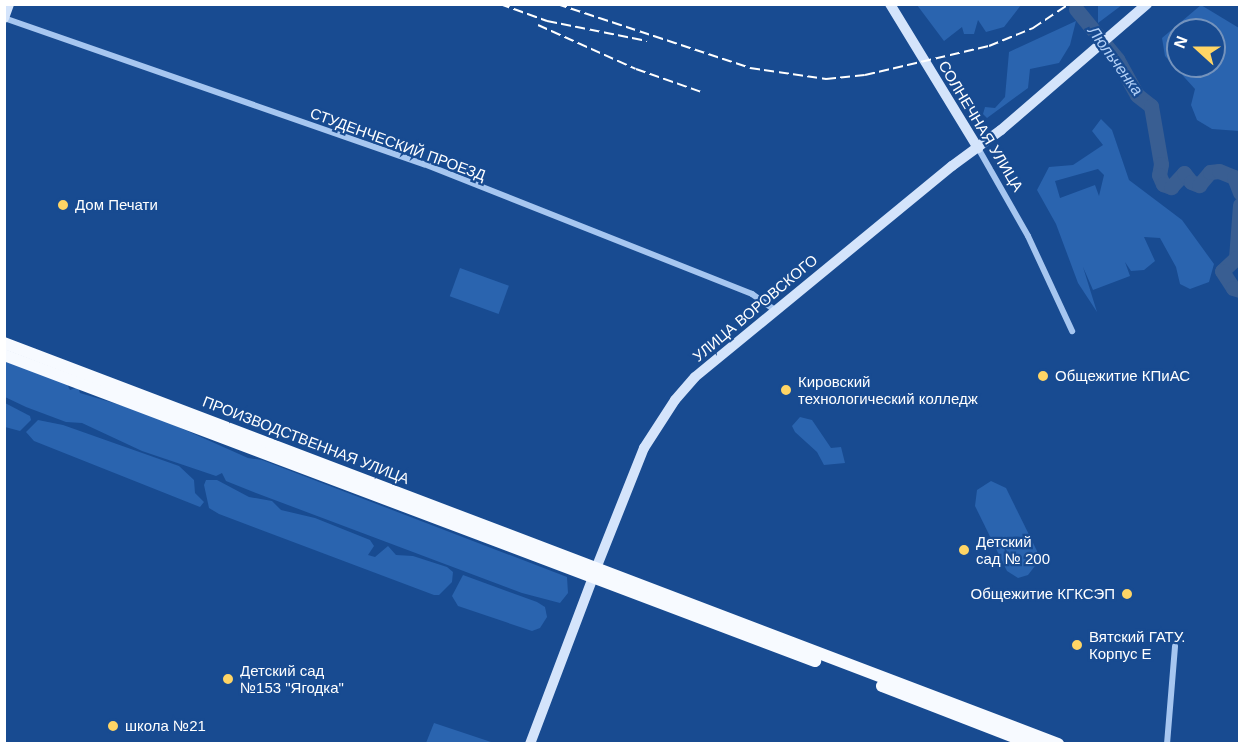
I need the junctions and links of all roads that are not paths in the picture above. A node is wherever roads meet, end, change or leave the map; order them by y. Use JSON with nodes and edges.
{"nodes":[{"id":1,"x":9,"y":4,"type":"edge"},
{"id":2,"x":890,"y":4,"type":"edge"},
{"id":3,"x":1147,"y":4,"type":"edge"},
{"id":4,"x":4,"y":18,"type":"edge"},
{"id":5,"x":978,"y":148,"type":"junction"},
{"id":6,"x":775,"y":310,"type":"junction"},
{"id":7,"x":1072,"y":331,"type":"dead end"},
{"id":8,"x":4,"y":343,"type":"edge"},
{"id":9,"x":4,"y":355,"type":"edge"},
{"id":10,"x":595,"y":572,"type":"junction"},
{"id":11,"x":1174,"y":646,"type":"dead end"},
{"id":12,"x":1056,"y":743,"type":"edge"},
{"id":13,"x":530,"y":744,"type":"edge"},
{"id":14,"x":1032,"y":744,"type":"edge"},
{"id":15,"x":1167,"y":744,"type":"edge"}],
"edges":[{"from":1,"to":4,"type":"main road"},
{"from":2,"to":5,"type":"main road","name":"СОЛНЕЧНАЯ УЛИЦА"},
{"from":3,"to":5,"type":"main road","name":"УЛИЦА ВОРОВСКОГО"},
{"from":4,"to":6,"type":"street","name":"СТУДЕНЧЕСКИЙ ПРОЕЗД"},
{"from":5,"to":6,"type":"main road","name":"УЛИЦА ВОРОВСКОГО"},
{"from":5,"to":7,"type":"street","name":"СОЛНЕЧНАЯ УЛИЦА"},
{"from":6,"to":10,"type":"main road","name":"УЛИЦА ВОРОВСКОГО"},
{"from":8,"to":10,"type":"highway","name":"ПРОИЗВОДСТВЕННАЯ УЛИЦА"},
{"from":9,"to":10,"type":"highway","name":"ПРОИЗВОДСТВЕННАЯ УЛИЦА"},
{"from":10,"to":12,"type":"highway"},
{"from":10,"to":13,"type":"main road","name":"УЛИЦА ВОРОВСКОГО"},
{"from":10,"to":14,"type":"highway"},
{"from":11,"to":15,"type":"street"}]}
